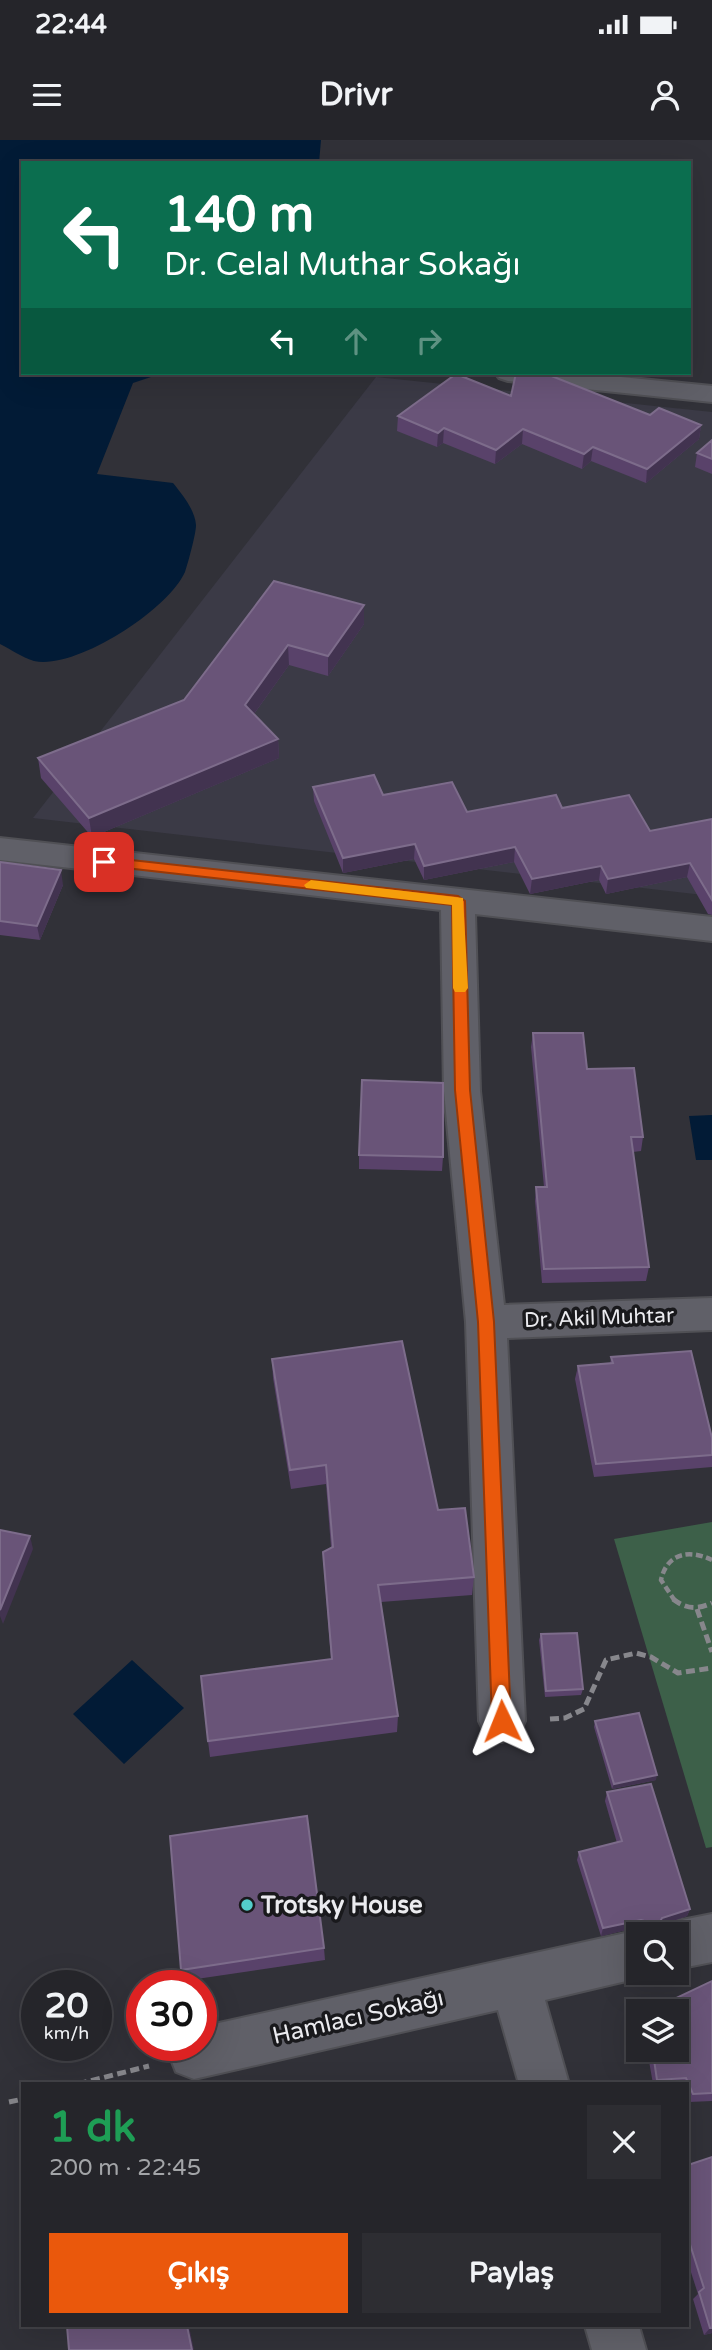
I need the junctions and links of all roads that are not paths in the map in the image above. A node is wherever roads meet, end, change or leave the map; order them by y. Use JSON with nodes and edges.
{"nodes":[{"id":1,"x":551,"y":375,"type":"edge"},
{"id":2,"x":660,"y":380,"type":"edge"},
{"id":3,"x":712,"y":394,"type":"edge"},
{"id":4,"x":0,"y":849,"type":"edge"},
{"id":5,"x":458,"y":901,"type":"junction"},
{"id":6,"x":712,"y":929,"type":"edge"},
{"id":7,"x":712,"y":1314,"type":"edge"},
{"id":8,"x":486,"y":1322,"type":"junction"},
{"id":9,"x":502,"y":1721,"type":"road end"},
{"id":10,"x":712,"y":1938,"type":"edge"},
{"id":11,"x":689,"y":1943,"type":"edge"},
{"id":12,"x":626,"y":1957,"type":"edge"},
{"id":13,"x":515,"y":1981,"type":"junction"},
{"id":14,"x":217,"y":2049,"type":"edge"},
{"id":15,"x":543,"y":2082,"type":"edge"},
{"id":16,"x":612,"y":2327,"type":"edge"},
{"id":17,"x":619,"y":2350,"type":"edge"}],
"edges":[{"from":1,"to":2,"type":"street"},
{"from":2,"to":3,"type":"street"},
{"from":4,"to":5,"type":"street"},
{"from":5,"to":6,"type":"street"},
{"from":5,"to":8,"type":"street"},
{"from":7,"to":8,"type":"street","name":"Dr. Akil Muhtar"},
{"from":8,"to":9,"type":"street"},
{"from":10,"to":11,"type":"street"},
{"from":12,"to":13,"type":"street","name":"Hamlacı Sokağı"},
{"from":13,"to":14,"type":"street","name":"Hamlacı Sokağı"},
{"from":13,"to":15,"type":"street"},
{"from":16,"to":17,"type":"street"}]}
